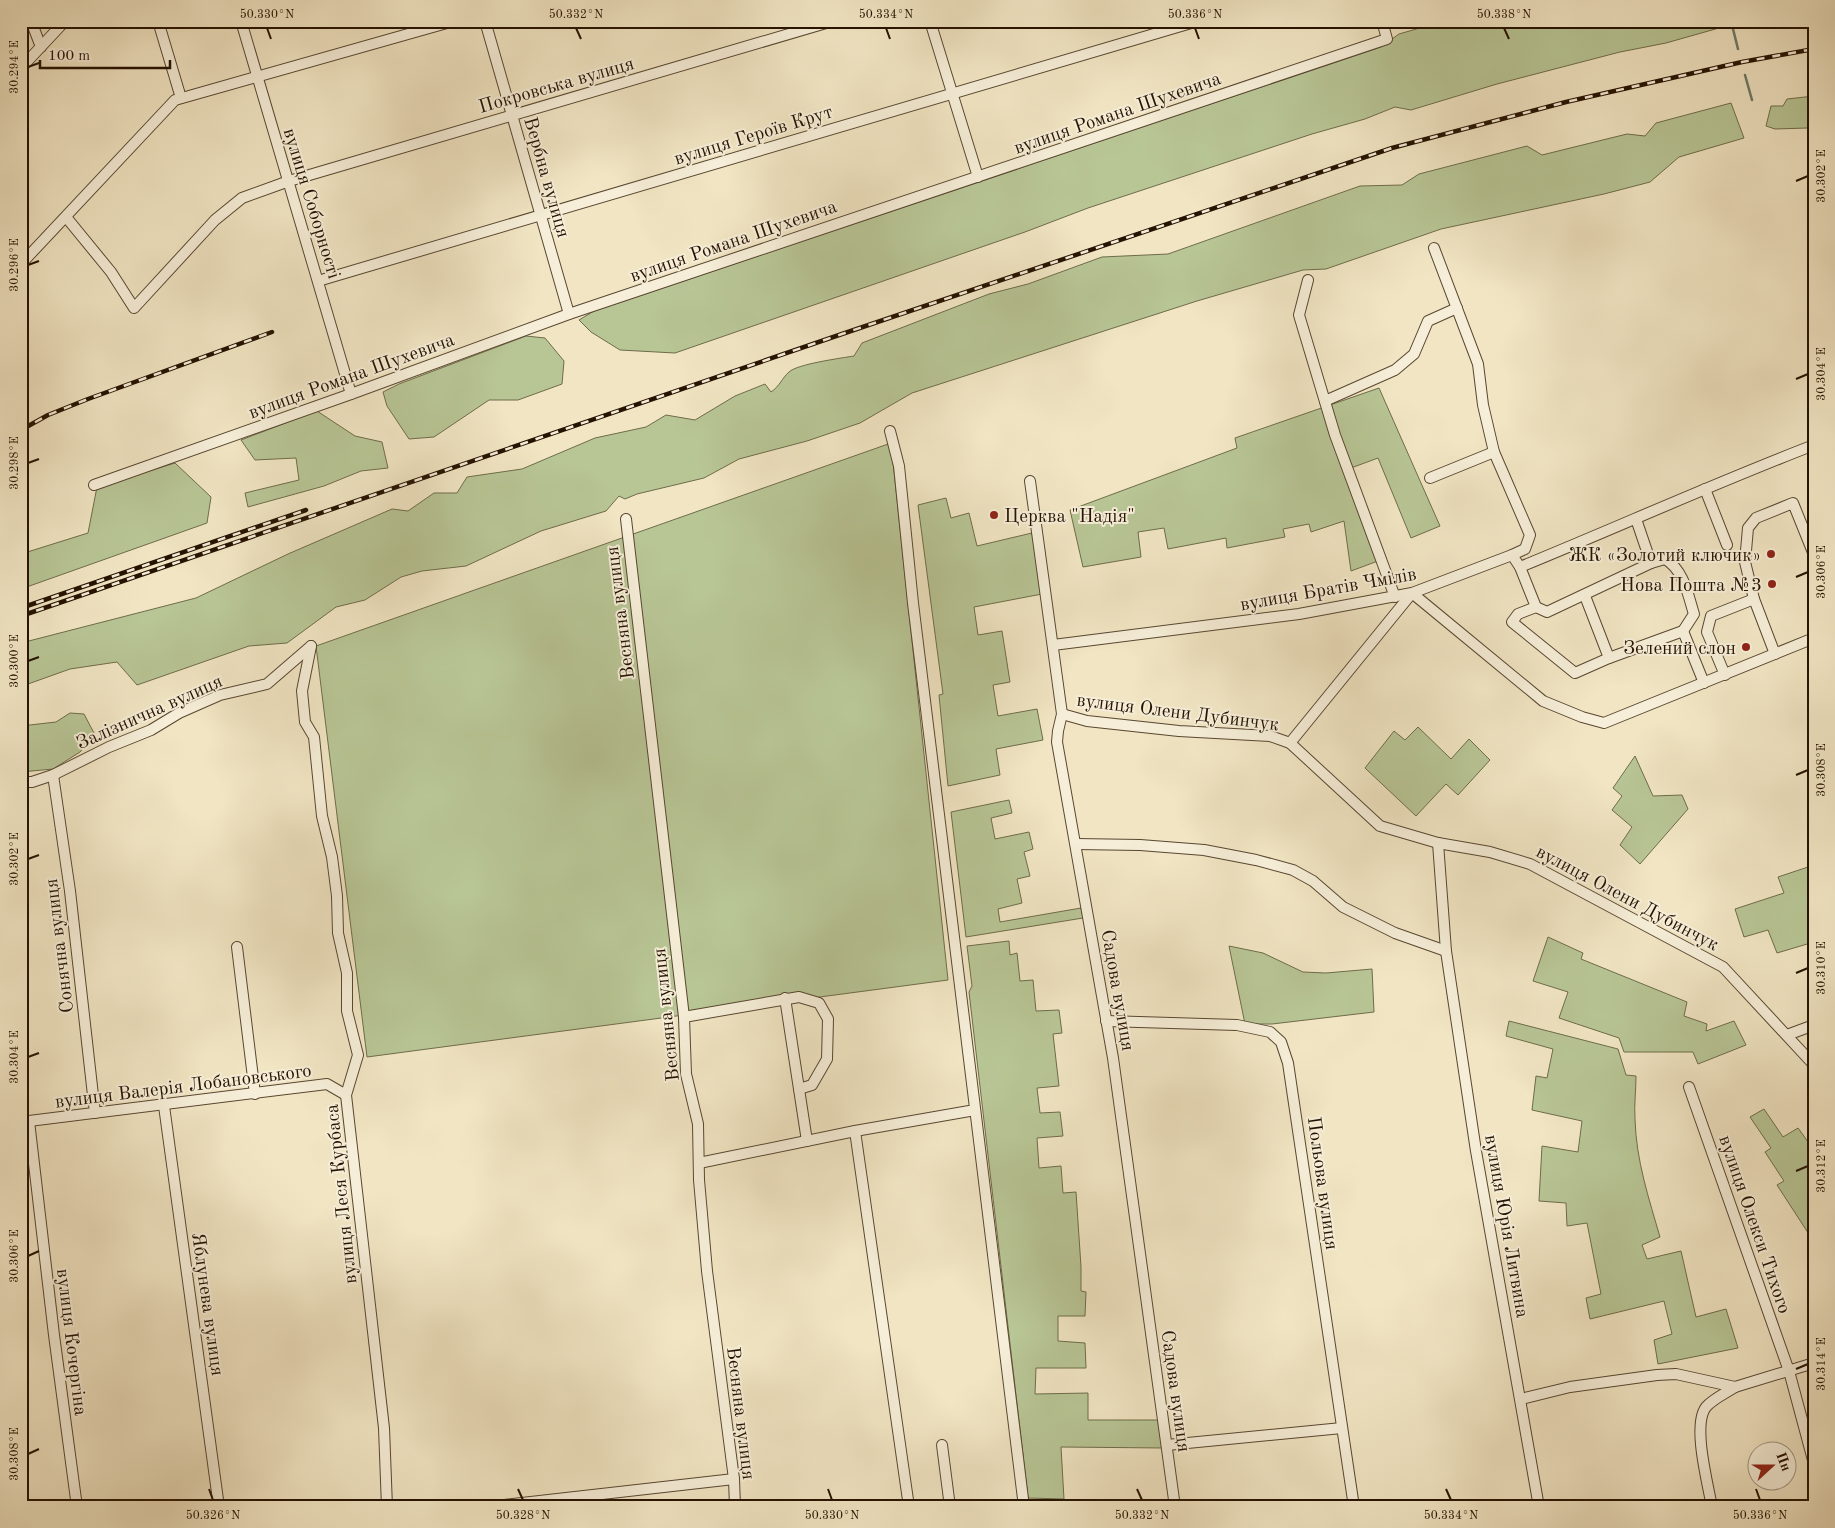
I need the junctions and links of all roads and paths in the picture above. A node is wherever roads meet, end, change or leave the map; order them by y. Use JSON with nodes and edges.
{"nodes":[{"id":1,"x":30,"y":21,"type":"edge"},
{"id":2,"x":65,"y":21,"type":"edge"},
{"id":3,"x":158,"y":21,"type":"edge"},
{"id":4,"x":241,"y":21,"type":"edge"},
{"id":5,"x":454,"y":21,"type":"edge"},
{"id":6,"x":485,"y":21,"type":"edge"},
{"id":7,"x":833,"y":21,"type":"edge"},
{"id":8,"x":930,"y":21,"type":"edge"},
{"id":9,"x":1198,"y":21,"type":"edge"},
{"id":10,"x":1382,"y":21,"type":"edge"},
{"id":11,"x":41,"y":47,"type":"junction"},
{"id":12,"x":21,"y":68,"type":"edge"},
{"id":13,"x":258,"y":77,"type":"junction"},
{"id":14,"x":952,"y":92,"type":"junction"},
{"id":15,"x":180,"y":98,"type":"junction"},
{"id":16,"x":512,"y":115,"type":"junction"},
{"id":17,"x":978,"y":177,"type":"junction"},
{"id":18,"x":289,"y":181,"type":"junction"},
{"id":19,"x":541,"y":215,"type":"junction"},
{"id":20,"x":66,"y":217,"type":"junction"},
{"id":21,"x":1434,"y":248,"type":"dead end"},
{"id":22,"x":23,"y":260,"type":"edge"},
{"id":23,"x":1308,"y":280,"type":"dead end"},
{"id":24,"x":318,"y":281,"type":"junction"},
{"id":25,"x":1457,"y":308,"type":"junction"},
{"id":26,"x":569,"y":314,"type":"junction"},
{"id":27,"x":351,"y":394,"type":"junction"},
{"id":28,"x":1325,"y":402,"type":"junction"},
{"id":29,"x":890,"y":431,"type":"dead end"},
{"id":30,"x":1814,"y":445,"type":"edge"},
{"id":31,"x":1494,"y":452,"type":"junction"},
{"id":32,"x":1430,"y":478,"type":"dead end"},
{"id":33,"x":1030,"y":481,"type":"dead end"},
{"id":34,"x":94,"y":485,"type":"dead end"},
{"id":35,"x":1705,"y":489,"type":"junction"},
{"id":36,"x":626,"y":519,"type":"dead end"},
{"id":37,"x":1636,"y":519,"type":"junction"},
{"id":38,"x":1727,"y":545,"type":"dead end"},
{"id":39,"x":1512,"y":555,"type":"junction"},
{"id":40,"x":1814,"y":555,"type":"edge"},
{"id":41,"x":1651,"y":564,"type":"junction"},
{"id":42,"x":1520,"y":567,"type":"junction"},
{"id":43,"x":1412,"y":593,"type":"junction"},
{"id":44,"x":1585,"y":596,"type":"junction"},
{"id":45,"x":1395,"y":597,"type":"junction"},
{"id":46,"x":1754,"y":599,"type":"junction"},
{"id":47,"x":1536,"y":607,"type":"junction"},
{"id":48,"x":1683,"y":631,"type":"junction"},
{"id":49,"x":1814,"y":638,"type":"edge"},
{"id":50,"x":1053,"y":645,"type":"junction"},
{"id":51,"x":311,"y":646,"type":"joint"},
{"id":52,"x":1775,"y":654,"type":"junction"},
{"id":53,"x":1609,"y":658,"type":"junction"},
{"id":54,"x":1725,"y":675,"type":"junction"},
{"id":55,"x":1704,"y":683,"type":"junction"},
{"id":56,"x":1062,"y":714,"type":"junction"},
{"id":57,"x":1290,"y":743,"type":"junction"},
{"id":58,"x":53,"y":775,"type":"junction"},
{"id":59,"x":21,"y":782,"type":"edge"},
{"id":60,"x":1438,"y":843,"type":"junction"},
{"id":61,"x":1076,"y":844,"type":"junction"},
{"id":62,"x":236,"y":947,"type":"dead end"},
{"id":63,"x":1446,"y":951,"type":"junction"},
{"id":64,"x":786,"y":998,"type":"junction"},
{"id":65,"x":684,"y":1017,"type":"junction"},
{"id":66,"x":1106,"y":1020,"type":"junction"},
{"id":67,"x":1814,"y":1026,"type":"edge"},
{"id":68,"x":1787,"y":1035,"type":"junction"},
{"id":69,"x":1814,"y":1065,"type":"edge"},
{"id":70,"x":1689,"y":1087,"type":"dead end"},
{"id":71,"x":799,"y":1089,"type":"junction"},
{"id":72,"x":255,"y":1094,"type":"junction"},
{"id":73,"x":346,"y":1096,"type":"junction"},
{"id":74,"x":164,"y":1106,"type":"junction"},
{"id":75,"x":975,"y":1110,"type":"junction"},
{"id":76,"x":95,"y":1113,"type":"junction"},
{"id":77,"x":25,"y":1122,"type":"edge"},
{"id":78,"x":855,"y":1131,"type":"junction"},
{"id":79,"x":807,"y":1141,"type":"junction"},
{"id":80,"x":699,"y":1163,"type":"junction"},
{"id":81,"x":1814,"y":1363,"type":"edge"},
{"id":82,"x":1789,"y":1372,"type":"junction"},
{"id":83,"x":1735,"y":1388,"type":"junction"},
{"id":84,"x":1521,"y":1399,"type":"junction"},
{"id":85,"x":1342,"y":1428,"type":"junction"},
{"id":86,"x":942,"y":1445,"type":"dead end"},
{"id":87,"x":1167,"y":1445,"type":"junction"},
{"id":88,"x":1814,"y":1464,"type":"edge"},
{"id":89,"x":734,"y":1479,"type":"junction"},
{"id":90,"x":77,"y":1507,"type":"edge"},
{"id":91,"x":219,"y":1507,"type":"edge"},
{"id":92,"x":387,"y":1507,"type":"edge"},
{"id":93,"x":487,"y":1507,"type":"edge"},
{"id":94,"x":735,"y":1507,"type":"edge"},
{"id":95,"x":909,"y":1507,"type":"edge"},
{"id":96,"x":950,"y":1507,"type":"edge"},
{"id":97,"x":1024,"y":1507,"type":"edge"},
{"id":98,"x":1175,"y":1507,"type":"edge"},
{"id":99,"x":1354,"y":1507,"type":"edge"},
{"id":100,"x":1539,"y":1507,"type":"edge"},
{"id":101,"x":1712,"y":1507,"type":"edge"}],
"edges":[{"from":1,"to":11,"type":"street"},
{"from":2,"to":11,"type":"street"},
{"from":3,"to":15,"type":"street"},
{"from":4,"to":13,"type":"street","name":"вулиця Соборності"},
{"from":5,"to":13,"type":"street"},
{"from":6,"to":16,"type":"street","name":"Вербна вулиця"},
{"from":7,"to":16,"type":"street","name":"Покровська вулиця"},
{"from":8,"to":14,"type":"street"},
{"from":9,"to":14,"type":"street","name":"вулиця Героїв Крут"},
{"from":10,"to":17,"type":"street","name":"вулиця Романа Шухевича"},
{"from":11,"to":12,"type":"street"},
{"from":13,"to":15,"type":"street"},
{"from":13,"to":18,"type":"street","name":"вулиця Соборності"},
{"from":14,"to":17,"type":"street"},
{"from":14,"to":19,"type":"street","name":"вулиця Героїв Крут"},
{"from":15,"to":20,"type":"street"},
{"from":16,"to":18,"type":"street","name":"Покровська вулиця"},
{"from":16,"to":19,"type":"street","name":"Вербна вулиця"},
{"from":17,"to":26,"type":"street","name":"вулиця Романа Шухевича"},
{"from":18,"to":20,"type":"street","name":"Покровська вулиця"},
{"from":18,"to":24,"type":"street","name":"вулиця Соборності"},
{"from":19,"to":24,"type":"street","name":"вулиця Героїв Крут"},
{"from":19,"to":26,"type":"street","name":"Вербна вулиця"},
{"from":20,"to":22,"type":"street"},
{"from":21,"to":25,"type":"street"},
{"from":23,"to":28,"type":"street"},
{"from":24,"to":27,"type":"street","name":"вулиця Соборності"},
{"from":25,"to":28,"type":"street"},
{"from":25,"to":31,"type":"street"},
{"from":26,"to":27,"type":"street","name":"вулиця Романа Шухевича"},
{"from":27,"to":34,"type":"street","name":"вулиця Романа Шухевича"},
{"from":28,"to":45,"type":"street"},
{"from":29,"to":75,"type":"street"},
{"from":30,"to":35,"type":"street"},
{"from":31,"to":32,"type":"street"},
{"from":31,"to":39,"type":"street"},
{"from":33,"to":50,"type":"street","name":"Садова вулиця"},
{"from":35,"to":37,"type":"street"},
{"from":35,"to":38,"type":"street"},
{"from":36,"to":65,"type":"street","name":"Весняна вулиця"},
{"from":37,"to":41,"type":"street"},
{"from":37,"to":42,"type":"street"},
{"from":39,"to":42,"type":"street"},
{"from":39,"to":43,"type":"street","name":"вулиця Братів Чмілів"},
{"from":40,"to":46,"type":"street"},
{"from":41,"to":44,"type":"street"},
{"from":41,"to":48,"type":"street"},
{"from":42,"to":47,"type":"street"},
{"from":43,"to":45,"type":"street","name":"вулиця Братів Чмілів"},
{"from":43,"to":55,"type":"street"},
{"from":43,"to":57,"type":"street"},
{"from":44,"to":47,"type":"street"},
{"from":44,"to":53,"type":"street"},
{"from":45,"to":50,"type":"street","name":"вулиця Братів Чмілів"},
{"from":46,"to":52,"type":"street"},
{"from":46,"to":54,"type":"street"},
{"from":47,"to":53,"type":"street"},
{"from":48,"to":53,"type":"street"},
{"from":48,"to":55,"type":"street"},
{"from":49,"to":52,"type":"street"},
{"from":50,"to":56,"type":"street","name":"Садова вулиця"},
{"from":51,"to":58,"type":"street","name":"Залізнична вулиця"},
{"from":51,"to":73,"type":"street","name":"вулиця Леся Курбаса"},
{"from":52,"to":54,"type":"street"},
{"from":54,"to":55,"type":"street"},
{"from":56,"to":57,"type":"street","name":"вулиця Олени Дубинчук"},
{"from":56,"to":61,"type":"street","name":"Садова вулиця"},
{"from":57,"to":60,"type":"street","name":"вулиця Олени Дубинчук"},
{"from":58,"to":59,"type":"street","name":"Залізнична вулиця"},
{"from":58,"to":76,"type":"street","name":"Сонячна вулиця"},
{"from":60,"to":63,"type":"street","name":"вулиця Юрія Литвина"},
{"from":60,"to":68,"type":"street","name":"вулиця Олени Дубинчук"},
{"from":61,"to":63,"type":"street"},
{"from":61,"to":66,"type":"street","name":"Садова вулиця"},
{"from":62,"to":72,"type":"street"},
{"from":63,"to":84,"type":"street","name":"вулиця Юрія Литвина"},
{"from":64,"to":65,"type":"street"},
{"from":64,"to":71,"type":"street"},
{"from":64,"to":71,"type":"street"},
{"from":65,"to":80,"type":"street","name":"Весняна вулиця"},
{"from":66,"to":85,"type":"street","name":"Польова вулиця"},
{"from":66,"to":87,"type":"street","name":"Садова вулиця"},
{"from":67,"to":68,"type":"street"},
{"from":68,"to":69,"type":"street","name":"вулиця Олени Дубинчук"},
{"from":70,"to":82,"type":"street","name":"вулиця Олекси Тихого"},
{"from":71,"to":79,"type":"street"},
{"from":72,"to":73,"type":"street","name":"вулиця Валерія Лобановського"},
{"from":72,"to":74,"type":"street","name":"вулиця Валерія Лобановського"},
{"from":73,"to":92,"type":"street","name":"вулиця Леся Курбаса"},
{"from":74,"to":76,"type":"street","name":"вулиця Валерія Лобановського"},
{"from":74,"to":91,"type":"street","name":"Яблунева вулиця"},
{"from":75,"to":78,"type":"street"},
{"from":75,"to":97,"type":"street"},
{"from":76,"to":77,"type":"street","name":"вулиця Валерія Лобановського"},
{"from":77,"to":90,"type":"street","name":"вулиця Кочергіна"},
{"from":78,"to":79,"type":"street"},
{"from":78,"to":95,"type":"street"},
{"from":79,"to":80,"type":"street"},
{"from":80,"to":89,"type":"street","name":"Весняна вулиця"},
{"from":81,"to":82,"type":"street"},
{"from":82,"to":83,"type":"street"},
{"from":82,"to":88,"type":"street","name":"вулиця Олекси Тихого"},
{"from":83,"to":84,"type":"street"},
{"from":83,"to":101,"type":"street"},
{"from":84,"to":100,"type":"street","name":"вулиця Юрія Литвина"},
{"from":85,"to":87,"type":"street"},
{"from":85,"to":99,"type":"street","name":"Польова вулиця"},
{"from":86,"to":96,"type":"street"},
{"from":87,"to":98,"type":"street","name":"Садова вулиця"},
{"from":89,"to":93,"type":"street"},
{"from":89,"to":94,"type":"street","name":"Весняна вулиця"}]}
